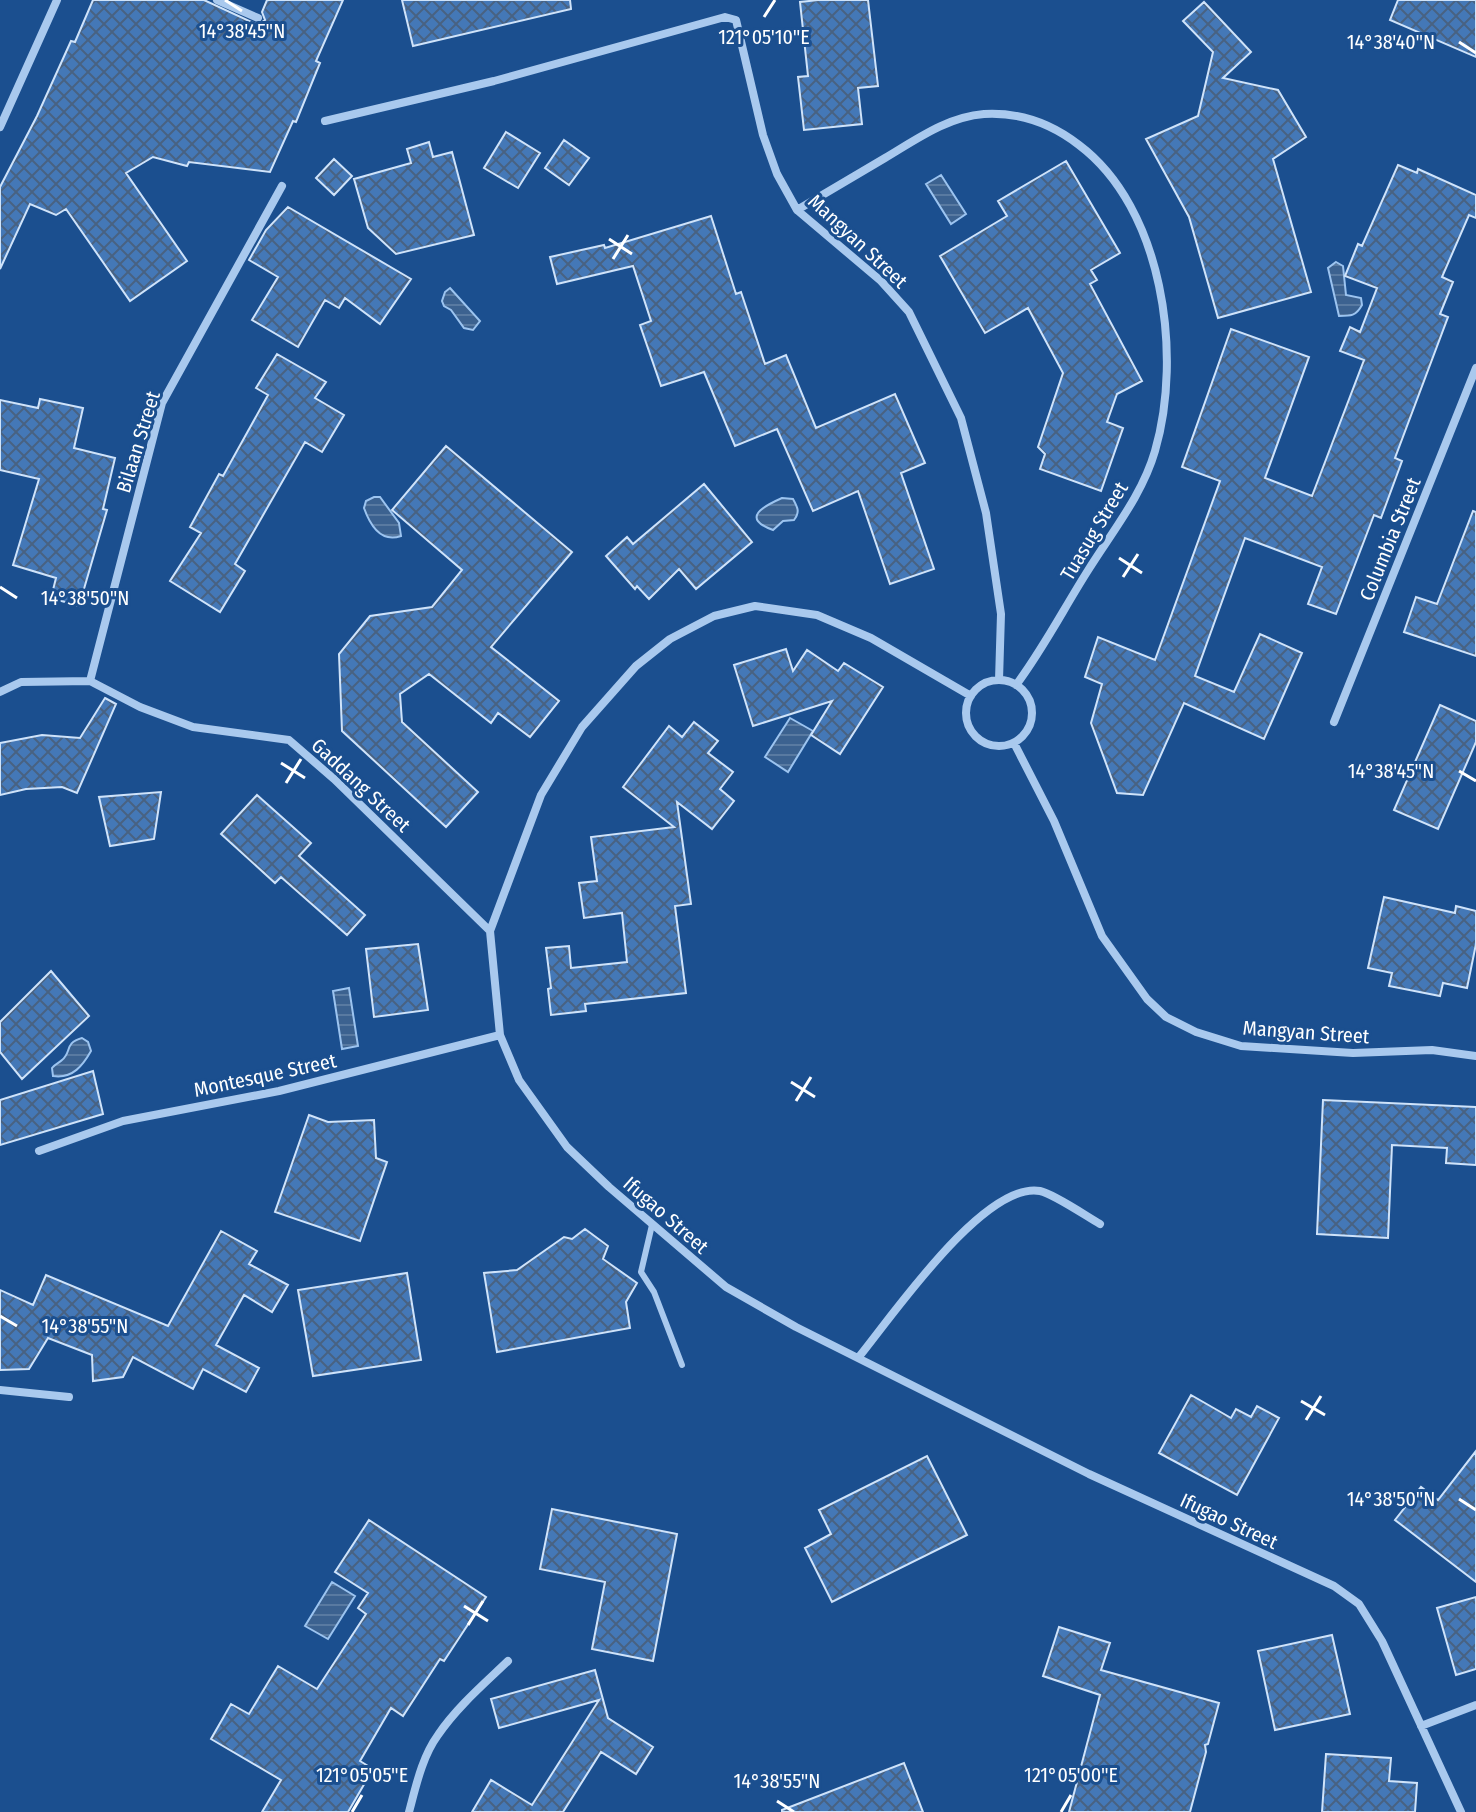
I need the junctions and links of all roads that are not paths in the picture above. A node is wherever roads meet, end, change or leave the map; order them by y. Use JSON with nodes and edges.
{"nodes":[{"id":1,"x":57,"y":0,"type":"edge"},
{"id":2,"x":217,"y":0,"type":"edge"},
{"id":3,"x":258,"y":18,"type":"dead end"},
{"id":4,"x":325,"y":121,"type":"dead end"},
{"id":5,"x":0,"y":127,"type":"edge"},
{"id":6,"x":282,"y":186,"type":"dead end"},
{"id":7,"x":797,"y":210,"type":"junction"},
{"id":8,"x":1476,"y":368,"type":"edge"},
{"id":9,"x":999,"y":680,"type":"junction"},
{"id":10,"x":90,"y":681,"type":"junction"},
{"id":11,"x":1016,"y":685,"type":"junction"},
{"id":12,"x":0,"y":692,"type":"edge"},
{"id":13,"x":971,"y":696,"type":"junction"},
{"id":14,"x":1334,"y":722,"type":"dead end"},
{"id":15,"x":1014,"y":743,"type":"junction"},
{"id":16,"x":490,"y":931,"type":"junction"},
{"id":17,"x":500,"y":1035,"type":"junction"},
{"id":18,"x":1476,"y":1056,"type":"edge"},
{"id":19,"x":39,"y":1151,"type":"dead end"},
{"id":20,"x":1100,"y":1224,"type":"dead end"},
{"id":21,"x":652,"y":1225,"type":"junction"},
{"id":22,"x":858,"y":1358,"type":"junction"},
{"id":23,"x":682,"y":1365,"type":"dead end"},
{"id":24,"x":0,"y":1390,"type":"edge"},
{"id":25,"x":69,"y":1397,"type":"dead end"},
{"id":26,"x":508,"y":1661,"type":"dead end"},
{"id":27,"x":1476,"y":1705,"type":"edge"},
{"id":28,"x":1421,"y":1726,"type":"junction"},
{"id":29,"x":409,"y":1812,"type":"edge"},
{"id":30,"x":1461,"y":1812,"type":"edge"}],
"edges":[{"from":1,"to":5,"type":"street"},
{"from":2,"to":3,"type":"street"},
{"from":4,"to":7,"type":"street","name":"Mangyan Street"},
{"from":6,"to":10,"type":"street","name":"Bilaan Street"},
{"from":7,"to":9,"type":"street","name":"Mangyan Street"},
{"from":7,"to":11,"type":"street","name":"Tuasug Street"},
{"from":8,"to":14,"type":"street","name":"Columbia Street"},
{"from":9,"to":11,"type":"street"},
{"from":9,"to":13,"type":"street"},
{"from":10,"to":12,"type":"street","name":"Gaddang Street"},
{"from":10,"to":16,"type":"street","name":"Gaddang Street"},
{"from":11,"to":15,"type":"street"},
{"from":13,"to":15,"type":"street"},
{"from":13,"to":16,"type":"street","name":"Ifugao Street"},
{"from":15,"to":18,"type":"street","name":"Mangyan Street"},
{"from":16,"to":17,"type":"street","name":"Ifugao Street"},
{"from":17,"to":19,"type":"street","name":"Montesque Street"},
{"from":17,"to":21,"type":"street","name":"Ifugao Street"},
{"from":20,"to":22,"type":"street"},
{"from":21,"to":22,"type":"street","name":"Ifugao Street"},
{"from":21,"to":23,"type":"lane"},
{"from":22,"to":28,"type":"street","name":"Ifugao Street"},
{"from":24,"to":25,"type":"street"},
{"from":26,"to":29,"type":"street"},
{"from":27,"to":28,"type":"street"},
{"from":28,"to":30,"type":"street","name":"Ifugao Street"}]}
